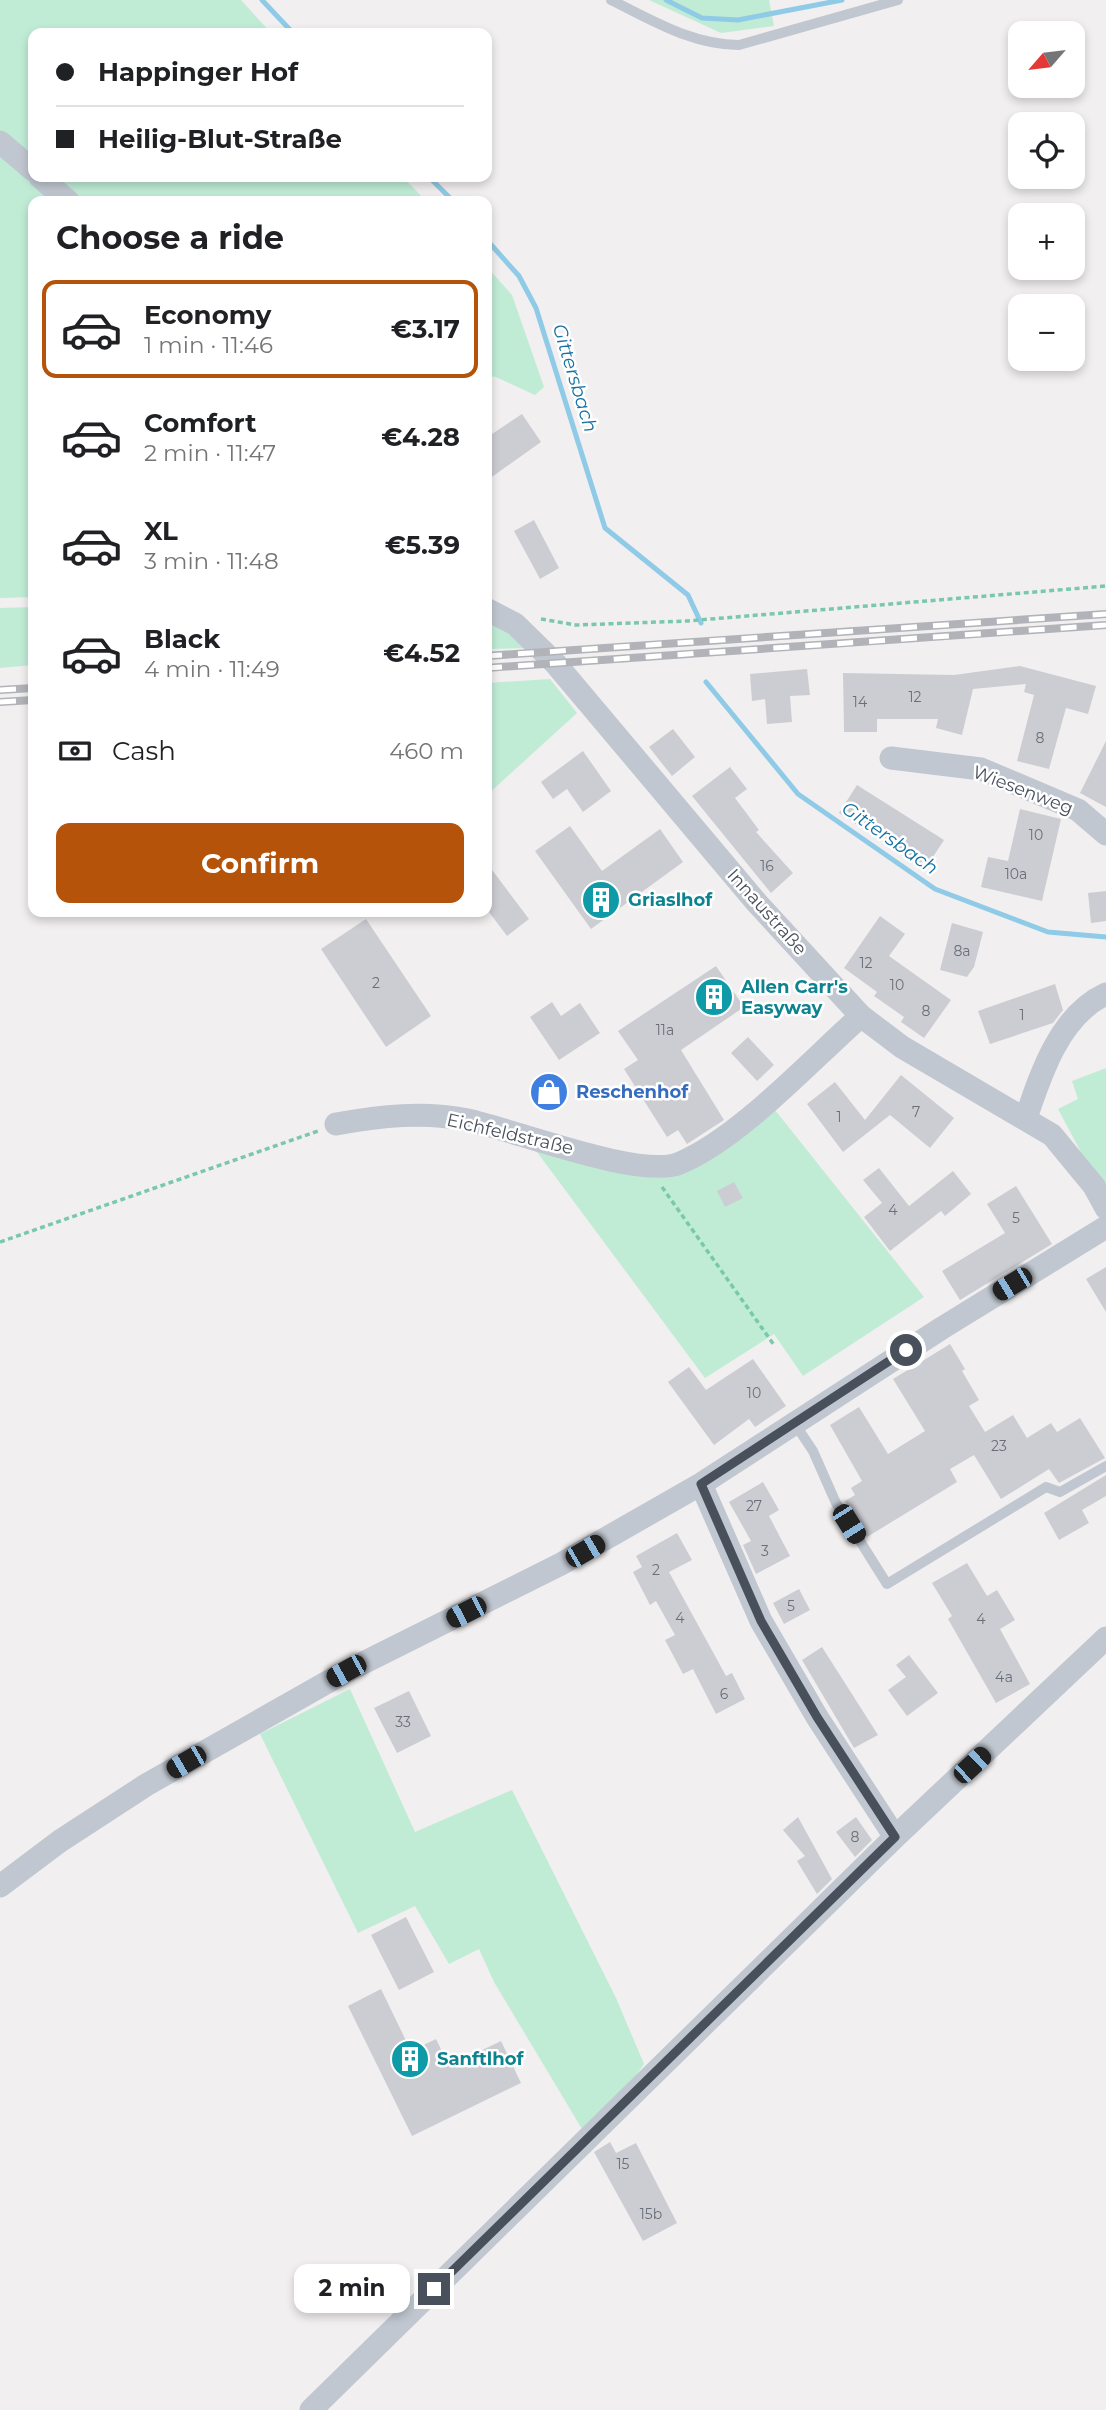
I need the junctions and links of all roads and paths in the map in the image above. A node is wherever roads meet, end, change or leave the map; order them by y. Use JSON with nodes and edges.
{"nodes":[{"id":1,"x":611,"y":0,"type":"edge"},
{"id":2,"x":898,"y":0,"type":"edge"},
{"id":3,"x":0,"y":142,"type":"edge"},
{"id":4,"x":28,"y":166,"type":"edge"},
{"id":5,"x":46,"y":182,"type":"edge"},
{"id":6,"x":62,"y":196,"type":"edge"},
{"id":7,"x":1106,"y":586,"type":"edge"},
{"id":8,"x":492,"y":612,"type":"edge"},
{"id":9,"x":515,"y":624,"type":"junction"},
{"id":10,"x":891,"y":758,"type":"dead end"},
{"id":11,"x":1106,"y":834,"type":"edge"},
{"id":12,"x":1106,"y":994,"type":"edge"},
{"id":13,"x":861,"y":1016,"type":"junction"},
{"id":14,"x":1026,"y":1118,"type":"junction"},
{"id":15,"x":336,"y":1124,"type":"joint"},
{"id":16,"x":647,"y":1165,"type":"junction"},
{"id":17,"x":1106,"y":1208,"type":"edge"},
{"id":18,"x":1106,"y":1227,"type":"edge"},
{"id":19,"x":0,"y":1242,"type":"edge"},
{"id":20,"x":774,"y":1345,"type":"dead end"},
{"id":21,"x":795,"y":1424,"type":"junction"},
{"id":22,"x":1106,"y":1466,"type":"edge"},
{"id":23,"x":701,"y":1484,"type":"junction"},
{"id":24,"x":1106,"y":1638,"type":"edge"},
{"id":25,"x":895,"y":1837,"type":"junction"},
{"id":26,"x":0,"y":1886,"type":"edge"},
{"id":27,"x":310,"y":2410,"type":"edge"}],
"edges":[{"from":1,"to":2,"type":"lane"},
{"from":3,"to":4,"type":"street"},
{"from":5,"to":6,"type":"street"},
{"from":7,"to":9,"type":"path"},
{"from":8,"to":9,"type":"street","name":"Innaustraße"},
{"from":9,"to":13,"type":"street","name":"Innaustraße"},
{"from":10,"to":11,"type":"street","name":"Wiesenweg"},
{"from":12,"to":14,"type":"street"},
{"from":13,"to":14,"type":"street","name":"Innaustraße"},
{"from":13,"to":16,"type":"street","name":"Eichfeldstraße"},
{"from":14,"to":17,"type":"street","name":"Innaustraße"},
{"from":15,"to":16,"type":"street","name":"Eichfeldstraße"},
{"from":15,"to":19,"type":"path"},
{"from":16,"to":20,"type":"path"},
{"from":18,"to":21,"type":"street"},
{"from":21,"to":22,"type":"lane"},
{"from":21,"to":23,"type":"street"},
{"from":23,"to":25,"type":"street"},
{"from":23,"to":26,"type":"street"},
{"from":24,"to":25,"type":"street"},
{"from":25,"to":27,"type":"street"}]}
